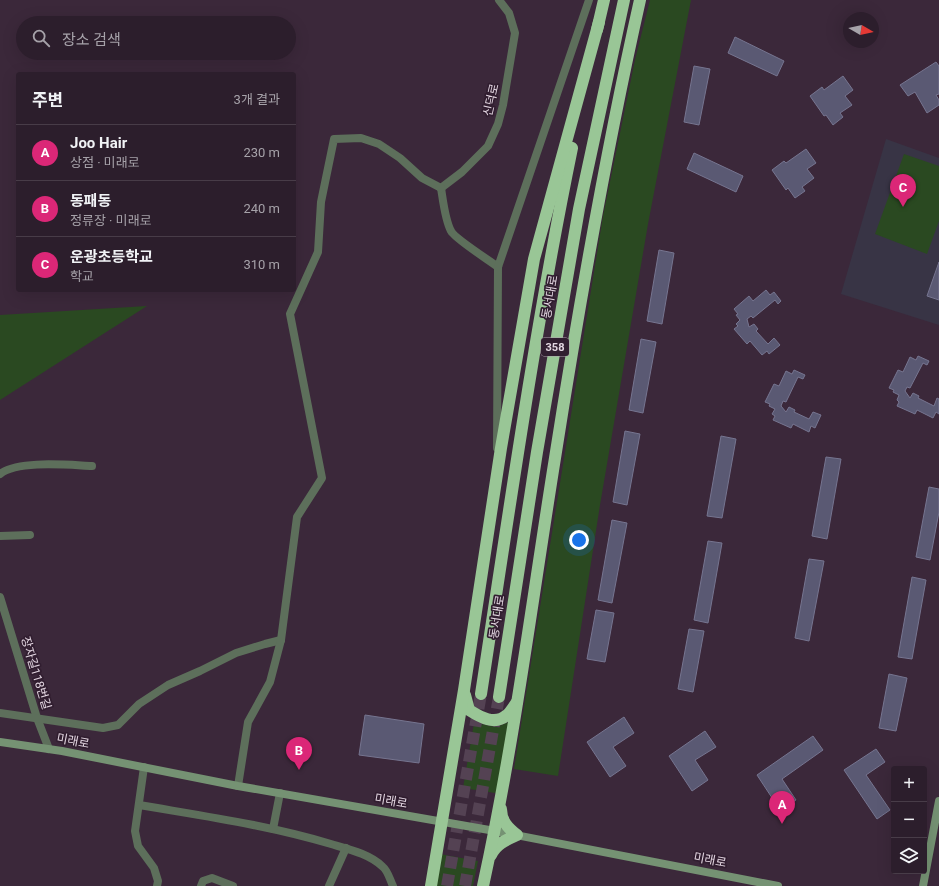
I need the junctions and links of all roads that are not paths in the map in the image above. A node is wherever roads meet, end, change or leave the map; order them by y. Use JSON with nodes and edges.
{"nodes":[{"id":1,"x":499,"y":0,"type":"edge"},
{"id":2,"x":589,"y":0,"type":"edge"},
{"id":3,"x":604,"y":0,"type":"edge"},
{"id":4,"x":624,"y":0,"type":"edge"},
{"id":5,"x":640,"y":0,"type":"edge"},
{"id":6,"x":599,"y":22,"type":"junction"},
{"id":7,"x":441,"y":188,"type":"junction"},
{"id":8,"x":498,"y":267,"type":"junction"},
{"id":9,"x":92,"y":466,"type":"dead end"},
{"id":10,"x":0,"y":474,"type":"edge"},
{"id":11,"x":496,"y":480,"type":"junction"},
{"id":12,"x":30,"y":535,"type":"dead end"},
{"id":13,"x":0,"y":536,"type":"edge"},
{"id":14,"x":1,"y":601,"type":"edge"},
{"id":15,"x":281,"y":640,"type":"junction"},
{"id":16,"x":464,"y":690,"type":"junction"},
{"id":17,"x":482,"y":694,"type":"tunnel mouth"},
{"id":18,"x":499,"y":697,"type":"tunnel mouth"},
{"id":19,"x":518,"y":700,"type":"junction"},
{"id":20,"x":0,"y":713,"type":"edge"},
{"id":21,"x":37,"y":718,"type":"junction"},
{"id":22,"x":0,"y":742,"type":"edge"},
{"id":23,"x":49,"y":748,"type":"junction"},
{"id":24,"x":144,"y":767,"type":"junction"},
{"id":25,"x":238,"y":786,"type":"junction"},
{"id":26,"x":280,"y":794,"type":"junction"},
{"id":27,"x":501,"y":802,"type":"junction"},
{"id":28,"x":939,"y":802,"type":"edge"},
{"id":29,"x":139,"y":805,"type":"junction"},
{"id":30,"x":442,"y":822,"type":"junction"},
{"id":31,"x":273,"y":829,"type":"junction"},
{"id":32,"x":495,"y":831,"type":"junction"},
{"id":33,"x":517,"y":835,"type":"junction"},
{"id":34,"x":346,"y":848,"type":"junction"},
{"id":35,"x":488,"y":864,"type":"junction"},
{"id":36,"x":925,"y":876,"type":"junction"},
{"id":37,"x":159,"y":884,"type":"edge"},
{"id":38,"x":201,"y":886,"type":"edge"},
{"id":39,"x":233,"y":886,"type":"edge"},
{"id":40,"x":329,"y":886,"type":"edge"},
{"id":41,"x":393,"y":886,"type":"edge"},
{"id":42,"x":430,"y":886,"type":"edge"},
{"id":43,"x":483,"y":886,"type":"edge"},
{"id":44,"x":778,"y":886,"type":"edge"},
{"id":45,"x":919,"y":886,"type":"edge"},
{"id":46,"x":923,"y":886,"type":"edge"},
{"id":47,"x":927,"y":886,"type":"edge"}],
"edges":[{"from":1,"to":7,"type":"street","name":"신덕로"},
{"from":2,"to":8,"type":"street"},
{"from":3,"to":6,"type":"highway","name":"동서대로","number":"358"},
{"from":4,"to":18,"type":"highway","name":"동서대로","number":"358"},
{"from":5,"to":19,"type":"highway"},
{"from":6,"to":11,"type":"highway"},
{"from":6,"to":17,"type":"highway","name":"동서대로","number":"358"},
{"from":7,"to":8,"type":"street"},
{"from":7,"to":15,"type":"street"},
{"from":8,"to":11,"type":"street"},
{"from":9,"to":10,"type":"street"},
{"from":11,"to":16,"type":"highway"},
{"from":12,"to":13,"type":"street"},
{"from":14,"to":21,"type":"street","name":"장자길118번길"},
{"from":15,"to":21,"type":"street"},
{"from":15,"to":25,"type":"street"},
{"from":16,"to":19,"type":"highway"},
{"from":16,"to":30,"type":"highway"},
{"from":19,"to":27,"type":"highway"},
{"from":20,"to":21,"type":"street"},
{"from":21,"to":23,"type":"street","name":"장자길118번길"},
{"from":22,"to":23,"type":"main road","name":"미래로"},
{"from":23,"to":24,"type":"main road","name":"미래로"},
{"from":24,"to":25,"type":"main road","name":"미래로"},
{"from":24,"to":29,"type":"street"},
{"from":25,"to":26,"type":"main road","name":"미래로"},
{"from":26,"to":30,"type":"main road","name":"미래로"},
{"from":26,"to":31,"type":"street"},
{"from":27,"to":32,"type":"highway"},
{"from":27,"to":33,"type":"highway"},
{"from":28,"to":36,"type":"main road"},
{"from":29,"to":31,"type":"street"},
{"from":29,"to":37,"type":"street"},
{"from":30,"to":32,"type":"main road","name":"미래로"},
{"from":30,"to":42,"type":"highway"},
{"from":31,"to":34,"type":"street"},
{"from":32,"to":33,"type":"main road","name":"미래로"},
{"from":32,"to":35,"type":"highway"},
{"from":33,"to":35,"type":"highway"},
{"from":33,"to":44,"type":"main road","name":"미래로"},
{"from":34,"to":40,"type":"street"},
{"from":34,"to":41,"type":"street"},
{"from":35,"to":43,"type":"highway"},
{"from":36,"to":45,"type":"main road"},
{"from":36,"to":46,"type":"main road"},
{"from":36,"to":47,"type":"main road"},
{"from":38,"to":39,"type":"street"}]}
